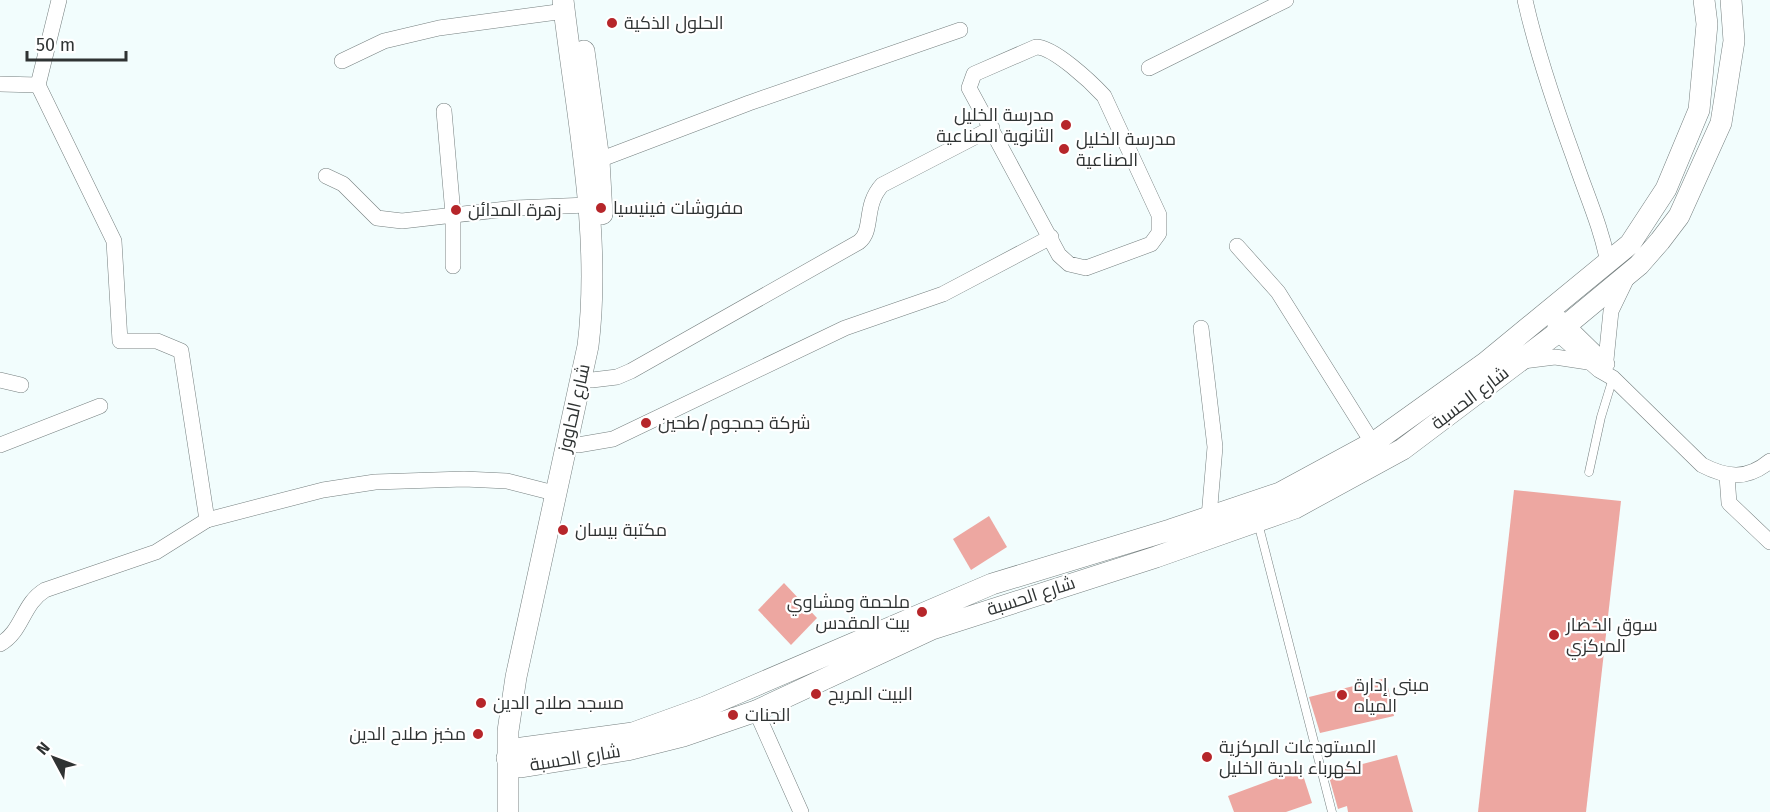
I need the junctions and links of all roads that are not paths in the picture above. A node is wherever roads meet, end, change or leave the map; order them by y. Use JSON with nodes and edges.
{"nodes":[{"id":1,"x":59,"y":0,"type":"edge"},
{"id":2,"x":1286,"y":0,"type":"edge"},
{"id":3,"x":1525,"y":0,"type":"edge"},
{"id":4,"x":1704,"y":0,"type":"edge"},
{"id":5,"x":1731,"y":0,"type":"edge"},
{"id":6,"x":568,"y":4,"type":"edge"},
{"id":7,"x":960,"y":30,"type":"dead end"},
{"id":8,"x":342,"y":62,"type":"dead end"},
{"id":9,"x":1149,"y":68,"type":"dead end"},
{"id":10,"x":0,"y":84,"type":"edge"},
{"id":11,"x":38,"y":85,"type":"junction"},
{"id":12,"x":444,"y":111,"type":"dead end"},
{"id":13,"x":992,"y":128,"type":"junction"},
{"id":14,"x":599,"y":160,"type":"junction"},
{"id":15,"x":326,"y":176,"type":"dead end"},
{"id":16,"x":588,"y":205,"type":"junction"},
{"id":17,"x":453,"y":214,"type":"junction"},
{"id":18,"x":1051,"y":237,"type":"junction"},
{"id":19,"x":1237,"y":246,"type":"dead end"},
{"id":20,"x":1608,"y":263,"type":"junction"},
{"id":21,"x":453,"y":266,"type":"dead end"},
{"id":22,"x":1632,"y":270,"type":"junction"},
{"id":23,"x":1550,"y":312,"type":"junction"},
{"id":24,"x":1201,"y":327,"type":"dead end"},
{"id":25,"x":1562,"y":328,"type":"junction"},
{"id":26,"x":1598,"y":362,"type":"junction"},
{"id":27,"x":1517,"y":363,"type":"junction"},
{"id":28,"x":1612,"y":378,"type":"junction"},
{"id":29,"x":0,"y":380,"type":"edge"},
{"id":30,"x":592,"y":380,"type":"junction"},
{"id":31,"x":21,"y":385,"type":"dead end"},
{"id":32,"x":100,"y":406,"type":"dead end"},
{"id":33,"x":1371,"y":443,"type":"junction"},
{"id":34,"x":0,"y":445,"type":"edge"},
{"id":35,"x":578,"y":445,"type":"junction"},
{"id":36,"x":1770,"y":461,"type":"edge"},
{"id":37,"x":1589,"y":472,"type":"dead end"},
{"id":38,"x":1727,"y":476,"type":"junction"},
{"id":39,"x":554,"y":493,"type":"junction"},
{"id":40,"x":1209,"y":517,"type":"junction"},
{"id":41,"x":207,"y":520,"type":"junction"},
{"id":42,"x":1258,"y":521,"type":"junction"},
{"id":43,"x":1770,"y":542,"type":"edge"},
{"id":44,"x":0,"y":644,"type":"edge"},
{"id":45,"x":756,"y":711,"type":"junction"},
{"id":46,"x":517,"y":758,"type":"junction"},
{"id":47,"x":508,"y":812,"type":"edge"},
{"id":48,"x":521,"y":812,"type":"edge"},
{"id":49,"x":801,"y":812,"type":"edge"},
{"id":50,"x":1332,"y":812,"type":"edge"}],
"edges":[{"from":1,"to":11,"type":"street"},
{"from":2,"to":9,"type":"street"},
{"from":3,"to":20,"type":"street"},
{"from":4,"to":20,"type":"main road","name":"شارع الحسبة"},
{"from":5,"to":22,"type":"main road","name":"شارع الحسبة"},
{"from":6,"to":8,"type":"street"},
{"from":6,"to":14,"type":"main road","name":"شارع الحاووز"},
{"from":6,"to":16,"type":"main road","name":"شارع الحاووز"},
{"from":7,"to":14,"type":"street"},
{"from":10,"to":11,"type":"street"},
{"from":11,"to":41,"type":"street"},
{"from":12,"to":17,"type":"street"},
{"from":13,"to":18,"type":"street"},
{"from":13,"to":18,"type":"street"},
{"from":13,"to":30,"type":"street"},
{"from":14,"to":30,"type":"main road","name":"شارع الحاووز"},
{"from":15,"to":17,"type":"street"},
{"from":16,"to":17,"type":"street"},
{"from":16,"to":39,"type":"main road","name":"شارع الحاووز"},
{"from":17,"to":21,"type":"street"},
{"from":18,"to":35,"type":"street"},
{"from":19,"to":33,"type":"street"},
{"from":20,"to":23,"type":"main road","name":"شارع الحسبة"},
{"from":22,"to":25,"type":"main road","name":"شارع الحسبة"},
{"from":22,"to":26,"type":"street"},
{"from":23,"to":25,"type":"street"},
{"from":23,"to":33,"type":"main road","name":"شارع الحسبة"},
{"from":24,"to":40,"type":"street"},
{"from":25,"to":26,"type":"street"},
{"from":25,"to":27,"type":"main road","name":"شارع الحسبة"},
{"from":26,"to":27,"type":"street"},
{"from":26,"to":28,"type":"street"},
{"from":27,"to":42,"type":"main road","name":"شارع الحسبة"},
{"from":28,"to":37,"type":"lane"},
{"from":28,"to":38,"type":"street"},
{"from":29,"to":31,"type":"street"},
{"from":30,"to":35,"type":"main road","name":"شارع الحاووز"},
{"from":32,"to":34,"type":"street"},
{"from":33,"to":40,"type":"main road","name":"شارع الحسبة"},
{"from":35,"to":46,"type":"main road","name":"شارع الحاووز"},
{"from":36,"to":38,"type":"street"},
{"from":38,"to":43,"type":"street"},
{"from":39,"to":41,"type":"street"},
{"from":39,"to":46,"type":"main road","name":"شارع الحاووز"},
{"from":40,"to":46,"type":"main road","name":"شارع الحسبة"},
{"from":41,"to":44,"type":"street"},
{"from":42,"to":45,"type":"main road","name":"شارع الحسبة"},
{"from":42,"to":50,"type":"lane"},
{"from":45,"to":46,"type":"main road","name":"شارع الحسبة"},
{"from":45,"to":49,"type":"street"},
{"from":46,"to":47,"type":"main road","name":"شارع الحاووز"},
{"from":46,"to":48,"type":"main road","name":"شارع الحاووز"}]}
